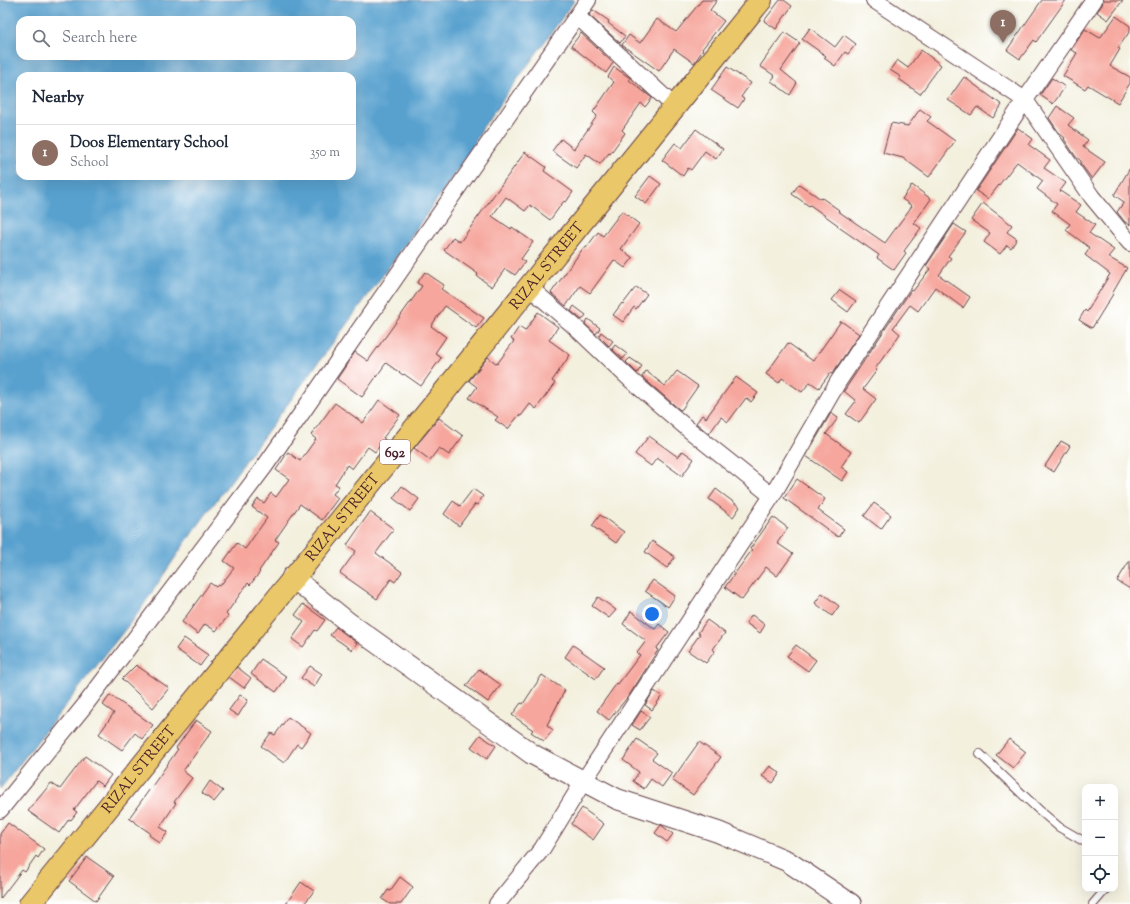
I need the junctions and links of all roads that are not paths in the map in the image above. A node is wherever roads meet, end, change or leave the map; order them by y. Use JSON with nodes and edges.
{"nodes":[{"id":1,"x":588,"y":0,"type":"edge"},
{"id":2,"x":761,"y":0,"type":"edge"},
{"id":3,"x":874,"y":0,"type":"edge"},
{"id":4,"x":1094,"y":0,"type":"edge"},
{"id":5,"x":577,"y":16,"type":"junction"},
{"id":6,"x":1025,"y":100,"type":"junction"},
{"id":7,"x":675,"y":107,"type":"junction"},
{"id":8,"x":1130,"y":243,"type":"edge"},
{"id":9,"x":529,"y":287,"type":"junction"},
{"id":10,"x":772,"y":496,"type":"junction"},
{"id":11,"x":292,"y":577,"type":"junction"},
{"id":12,"x":980,"y":754,"type":"dead end"},
{"id":13,"x":583,"y":782,"type":"junction"},
{"id":14,"x":0,"y":810,"type":"edge"},
{"id":15,"x":1082,"y":840,"type":"edge"},
{"id":16,"x":1104,"y":892,"type":"edge"},
{"id":17,"x":30,"y":904,"type":"edge"},
{"id":18,"x":497,"y":904,"type":"edge"},
{"id":19,"x":851,"y":904,"type":"edge"},
{"id":20,"x":1094,"y":904,"type":"edge"}],
"edges":[{"from":1,"to":5,"type":"street"},
{"from":2,"to":7,"type":"main road","name":"RIZAL STREET","number":"692"},
{"from":3,"to":6,"type":"street"},
{"from":4,"to":6,"type":"street"},
{"from":5,"to":7,"type":"street"},
{"from":5,"to":14,"type":"street"},
{"from":6,"to":8,"type":"street"},
{"from":6,"to":10,"type":"street"},
{"from":7,"to":9,"type":"main road","name":"RIZAL STREET","number":"692"},
{"from":9,"to":10,"type":"street"},
{"from":9,"to":11,"type":"main road","name":"RIZAL STREET","number":"692"},
{"from":10,"to":13,"type":"street"},
{"from":11,"to":13,"type":"street"},
{"from":11,"to":17,"type":"main road","name":"RIZAL STREET","number":"692"},
{"from":12,"to":15,"type":"lane"},
{"from":13,"to":18,"type":"street"},
{"from":13,"to":19,"type":"street"},
{"from":16,"to":20,"type":"lane"}]}
